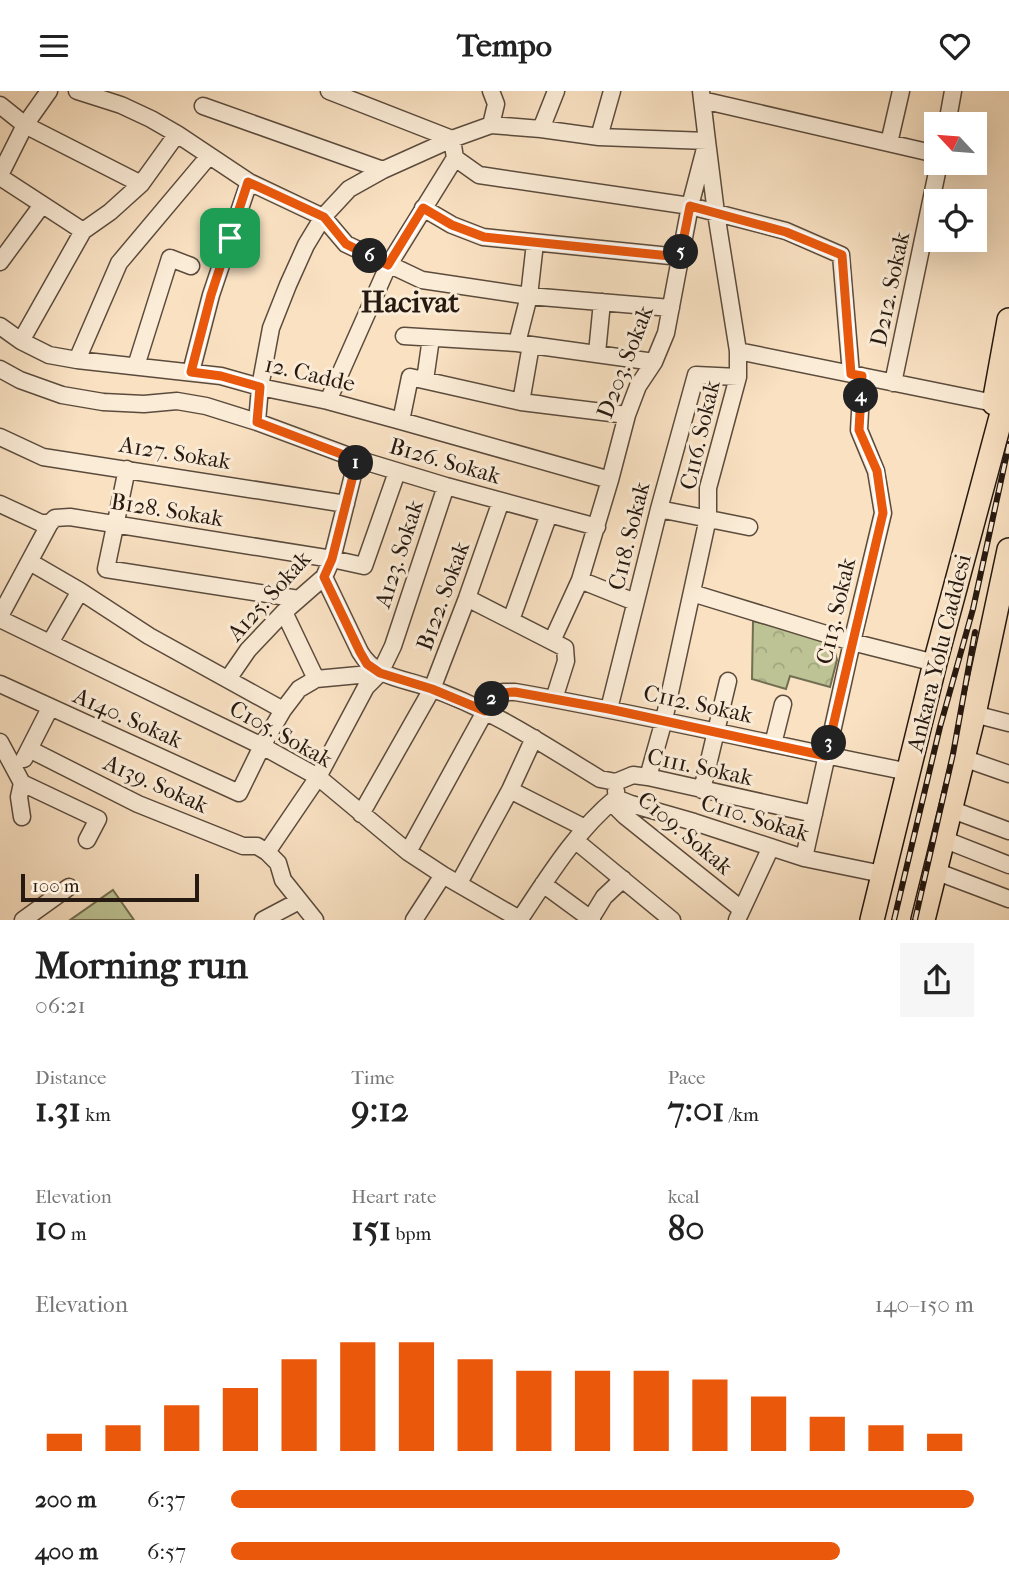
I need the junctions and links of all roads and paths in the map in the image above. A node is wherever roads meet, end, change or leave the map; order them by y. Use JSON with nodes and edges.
{"nodes":[{"id":1,"x":49,"y":91,"type":"edge"},
{"id":2,"x":77,"y":91,"type":"edge"},
{"id":3,"x":329,"y":91,"type":"edge"},
{"id":4,"x":491,"y":91,"type":"edge"},
{"id":5,"x":556,"y":91,"type":"edge"},
{"id":6,"x":612,"y":91,"type":"edge"},
{"id":7,"x":901,"y":91,"type":"edge"},
{"id":8,"x":953,"y":91,"type":"edge"},
{"id":9,"x":701,"y":96,"type":"edge"},
{"id":10,"x":0,"y":105,"type":"edge"},
{"id":11,"x":203,"y":106,"type":"dead end"},
{"id":12,"x":949,"y":112,"type":"edge"},
{"id":13,"x":25,"y":125,"type":"junction"},
{"id":14,"x":491,"y":125,"type":"junction"},
{"id":15,"x":541,"y":129,"type":"junction"},
{"id":16,"x":177,"y":134,"type":"junction"},
{"id":17,"x":599,"y":137,"type":"junction"},
{"id":18,"x":452,"y":139,"type":"junction"},
{"id":19,"x":707,"y":141,"type":"junction"},
{"id":20,"x":889,"y":143,"type":"junction"},
{"id":21,"x":924,"y":151,"type":"edge"},
{"id":22,"x":209,"y":156,"type":"junction"},
{"id":23,"x":455,"y":158,"type":"junction"},
{"id":24,"x":383,"y":170,"type":"junction"},
{"id":25,"x":936,"y":175,"type":"edge"},
{"id":26,"x":0,"y":176,"type":"edge"},
{"id":27,"x":248,"y":182,"type":"junction"},
{"id":28,"x":141,"y":184,"type":"junction"},
{"id":29,"x":42,"y":205,"type":"junction"},
{"id":30,"x":690,"y":206,"type":"junction"},
{"id":31,"x":423,"y":208,"type":"junction"},
{"id":32,"x":716,"y":213,"type":"junction"},
{"id":33,"x":324,"y":217,"type":"junction"},
{"id":34,"x":83,"y":231,"type":"junction"},
{"id":35,"x":535,"y":243,"type":"junction"},
{"id":36,"x":680,"y":257,"type":"junction"},
{"id":37,"x":0,"y":262,"type":"edge"},
{"id":38,"x":388,"y":265,"type":"junction"},
{"id":39,"x":191,"y":266,"type":"dead end"},
{"id":40,"x":528,"y":296,"type":"junction"},
{"id":41,"x":603,"y":302,"type":"junction"},
{"id":42,"x":671,"y":308,"type":"junction"},
{"id":43,"x":1009,"y":320,"type":"edge"},
{"id":44,"x":0,"y":326,"type":"edge"},
{"id":45,"x":404,"y":336,"type":"dead end"},
{"id":46,"x":431,"y":338,"type":"junction"},
{"id":47,"x":21,"y":341,"type":"junction"},
{"id":48,"x":524,"y":344,"type":"junction"},
{"id":49,"x":738,"y":351,"type":"junction"},
{"id":50,"x":597,"y":353,"type":"junction"},
{"id":51,"x":77,"y":361,"type":"junction"},
{"id":52,"x":654,"y":362,"type":"junction"},
{"id":53,"x":136,"y":366,"type":"junction"},
{"id":54,"x":0,"y":369,"type":"edge"},
{"id":55,"x":191,"y":372,"type":"junction"},
{"id":56,"x":856,"y":375,"type":"junction"},
{"id":57,"x":738,"y":377,"type":"junction"},
{"id":58,"x":425,"y":380,"type":"junction"},
{"id":59,"x":893,"y":383,"type":"junction"},
{"id":60,"x":260,"y":387,"type":"junction"},
{"id":61,"x":1002,"y":395,"type":"edge"},
{"id":62,"x":328,"y":401,"type":"junction"},
{"id":63,"x":521,"y":402,"type":"junction"},
{"id":64,"x":626,"y":415,"type":"junction"},
{"id":65,"x":401,"y":421,"type":"junction"},
{"id":66,"x":257,"y":422,"type":"junction"},
{"id":67,"x":0,"y":437,"type":"edge"},
{"id":68,"x":357,"y":460,"type":"junction"},
{"id":69,"x":127,"y":469,"type":"junction"},
{"id":70,"x":397,"y":472,"type":"junction"},
{"id":71,"x":610,"y":480,"type":"junction"},
{"id":72,"x":446,"y":486,"type":"junction"},
{"id":73,"x":501,"y":501,"type":"junction"},
{"id":74,"x":346,"y":504,"type":"junction"},
{"id":75,"x":1,"y":507,"type":"edge"},
{"id":76,"x":659,"y":509,"type":"junction"},
{"id":77,"x":549,"y":514,"type":"junction"},
{"id":78,"x":708,"y":518,"type":"junction"},
{"id":79,"x":50,"y":523,"type":"junction"},
{"id":80,"x":116,"y":525,"type":"junction"},
{"id":81,"x":597,"y":527,"type":"junction"},
{"id":82,"x":749,"y":527,"type":"dead end"},
{"id":83,"x":1009,"y":549,"type":"edge"},
{"id":84,"x":332,"y":559,"type":"junction"},
{"id":85,"x":30,"y":562,"type":"junction"},
{"id":86,"x":324,"y":577,"type":"junction"},
{"id":87,"x":580,"y":580,"type":"junction"},
{"id":88,"x":80,"y":591,"type":"junction"},
{"id":89,"x":692,"y":593,"type":"junction"},
{"id":90,"x":467,"y":598,"type":"junction"},
{"id":91,"x":299,"y":599,"type":"junction"},
{"id":92,"x":635,"y":603,"type":"junction"},
{"id":93,"x":1003,"y":610,"type":"edge"},
{"id":94,"x":284,"y":612,"type":"junction"},
{"id":95,"x":0,"y":617,"type":"edge"},
{"id":96,"x":511,"y":620,"type":"junction"},
{"id":97,"x":552,"y":641,"type":"junction"},
{"id":98,"x":852,"y":642,"type":"junction"},
{"id":99,"x":50,"y":643,"type":"junction"},
{"id":100,"x":935,"y":663,"type":"junction"},
{"id":101,"x":380,"y":673,"type":"junction"},
{"id":102,"x":228,"y":679,"type":"junction"},
{"id":103,"x":316,"y":679,"type":"junction"},
{"id":104,"x":729,"y":681,"type":"dead end"},
{"id":105,"x":0,"y":684,"type":"edge"},
{"id":106,"x":432,"y":689,"type":"junction"},
{"id":107,"x":554,"y":699,"type":"junction"},
{"id":108,"x":783,"y":704,"type":"dead end"},
{"id":109,"x":50,"y":708,"type":"junction"},
{"id":110,"x":609,"y":709,"type":"junction"},
{"id":111,"x":283,"y":710,"type":"junction"},
{"id":112,"x":485,"y":711,"type":"junction"},
{"id":113,"x":974,"y":714,"type":"junction"},
{"id":114,"x":664,"y":720,"type":"junction"},
{"id":115,"x":1009,"y":723,"type":"edge"},
{"id":116,"x":717,"y":731,"type":"junction"},
{"id":117,"x":534,"y":738,"type":"junction"},
{"id":118,"x":0,"y":741,"type":"edge"},
{"id":119,"x":773,"y":744,"type":"junction"},
{"id":120,"x":261,"y":746,"type":"junction"},
{"id":121,"x":29,"y":749,"type":"junction"},
{"id":122,"x":826,"y":756,"type":"junction"},
{"id":123,"x":963,"y":758,"type":"junction"},
{"id":124,"x":909,"y":772,"type":"junction"},
{"id":125,"x":1009,"y":774,"type":"edge"},
{"id":126,"x":19,"y":777,"type":"junction"},
{"id":127,"x":318,"y":777,"type":"junction"},
{"id":128,"x":648,"y":777,"type":"junction"},
{"id":129,"x":510,"y":790,"type":"junction"},
{"id":130,"x":616,"y":790,"type":"junction"},
{"id":131,"x":702,"y":790,"type":"junction"},
{"id":132,"x":950,"y":809,"type":"junction"},
{"id":133,"x":361,"y":814,"type":"junction"},
{"id":134,"x":814,"y":814,"type":"junction"},
{"id":135,"x":22,"y":817,"type":"dead end"},
{"id":136,"x":1009,"y":831,"type":"edge"},
{"id":137,"x":580,"y":834,"type":"junction"},
{"id":138,"x":943,"y":839,"type":"junction"},
{"id":139,"x":87,"y":840,"type":"dead end"},
{"id":140,"x":771,"y":847,"type":"junction"},
{"id":141,"x":267,"y":852,"type":"junction"},
{"id":142,"x":408,"y":852,"type":"junction"},
{"id":143,"x":804,"y":858,"type":"junction"},
{"id":144,"x":1009,"y":865,"type":"edge"},
{"id":145,"x":935,"y":871,"type":"junction"},
{"id":146,"x":882,"y":874,"type":"junction"},
{"id":147,"x":443,"y":875,"type":"junction"},
{"id":148,"x":623,"y":879,"type":"junction"},
{"id":149,"x":459,"y":883,"type":"junction"},
{"id":150,"x":543,"y":884,"type":"junction"},
{"id":151,"x":69,"y":887,"type":"dead end"},
{"id":152,"x":1009,"y":899,"type":"edge"},
{"id":153,"x":299,"y":901,"type":"junction"},
{"id":154,"x":739,"y":915,"type":"edge"},
{"id":155,"x":23,"y":920,"type":"edge"},
{"id":156,"x":263,"y":920,"type":"edge"},
{"id":157,"x":315,"y":920,"type":"edge"},
{"id":158,"x":414,"y":920,"type":"edge"},
{"id":159,"x":520,"y":920,"type":"edge"},
{"id":160,"x":591,"y":920,"type":"edge"},
{"id":161,"x":672,"y":920,"type":"edge"},
{"id":162,"x":872,"y":920,"type":"edge"},
{"id":163,"x":923,"y":920,"type":"edge"}],
"edges":[{"from":1,"to":13,"type":"street"},
{"from":2,"to":16,"type":"street"},
{"from":3,"to":18,"type":"street"},
{"from":4,"to":14,"type":"street"},
{"from":5,"to":15,"type":"street"},
{"from":6,"to":17,"type":"street"},
{"from":7,"to":20,"type":"street"},
{"from":8,"to":12,"type":"street"},
{"from":9,"to":19,"type":"street","name":"D203. Sokak"},
{"from":9,"to":20,"type":"street"},
{"from":10,"to":13,"type":"street"},
{"from":11,"to":24,"type":"street"},
{"from":13,"to":26,"type":"street"},
{"from":13,"to":28,"type":"street"},
{"from":14,"to":15,"type":"street"},
{"from":14,"to":18,"type":"street"},
{"from":15,"to":17,"type":"street"},
{"from":16,"to":22,"type":"street"},
{"from":16,"to":28,"type":"street"},
{"from":17,"to":19,"type":"street"},
{"from":18,"to":23,"type":"street"},
{"from":18,"to":24,"type":"street"},
{"from":19,"to":30,"type":"street","name":"D203. Sokak"},
{"from":19,"to":32,"type":"street","name":"C116. Sokak"},
{"from":20,"to":21,"type":"street"},
{"from":22,"to":27,"type":"street"},
{"from":22,"to":51,"type":"street"},
{"from":23,"to":30,"type":"street"},
{"from":23,"to":31,"type":"street"},
{"from":24,"to":33,"type":"street"},
{"from":25,"to":59,"type":"street","name":"D212. Sokak"},
{"from":26,"to":29,"type":"street"},
{"from":27,"to":33,"type":"street"},
{"from":27,"to":55,"type":"street"},
{"from":28,"to":34,"type":"street"},
{"from":29,"to":34,"type":"street"},
{"from":29,"to":37,"type":"street"},
{"from":30,"to":32,"type":"street"},
{"from":30,"to":36,"type":"street","name":"D203. Sokak"},
{"from":31,"to":35,"type":"street"},
{"from":31,"to":38,"type":"street"},
{"from":32,"to":49,"type":"street","name":"C116. Sokak"},
{"from":32,"to":56,"type":"street","name":"C113. Sokak"},
{"from":33,"to":38,"type":"street"},
{"from":33,"to":60,"type":"street"},
{"from":34,"to":47,"type":"street"},
{"from":35,"to":36,"type":"street"},
{"from":35,"to":40,"type":"street"},
{"from":36,"to":42,"type":"street","name":"D203. Sokak"},
{"from":38,"to":40,"type":"street"},
{"from":38,"to":62,"type":"street"},
{"from":39,"to":53,"type":"street"},
{"from":40,"to":41,"type":"street"},
{"from":40,"to":48,"type":"street"},
{"from":41,"to":42,"type":"street"},
{"from":41,"to":50,"type":"street"},
{"from":42,"to":52,"type":"street","name":"D203. Sokak"},
{"from":43,"to":61,"type":"highway","name":"Ankara Yolu Caddesi"},
{"from":44,"to":47,"type":"street","name":"12. Cadde"},
{"from":45,"to":46,"type":"street"},
{"from":46,"to":48,"type":"street"},
{"from":46,"to":58,"type":"street"},
{"from":47,"to":51,"type":"street","name":"12. Cadde"},
{"from":48,"to":50,"type":"street"},
{"from":48,"to":63,"type":"street"},
{"from":49,"to":56,"type":"street"},
{"from":49,"to":57,"type":"street","name":"C116. Sokak"},
{"from":50,"to":52,"type":"street"},
{"from":51,"to":53,"type":"street","name":"12. Cadde"},
{"from":52,"to":64,"type":"street","name":"D203. Sokak"},
{"from":53,"to":55,"type":"street","name":"12. Cadde"},
{"from":54,"to":66,"type":"street","name":"B126. Sokak"},
{"from":55,"to":60,"type":"street","name":"12. Cadde"},
{"from":56,"to":59,"type":"street"},
{"from":56,"to":98,"type":"street","name":"C113. Sokak"},
{"from":57,"to":76,"type":"street","name":"C118. Sokak"},
{"from":57,"to":78,"type":"street","name":"C116. Sokak"},
{"from":58,"to":63,"type":"street"},
{"from":58,"to":65,"type":"street"},
{"from":59,"to":61,"type":"street"},
{"from":60,"to":62,"type":"street","name":"12. Cadde"},
{"from":60,"to":66,"type":"street"},
{"from":61,"to":100,"type":"highway","name":"Ankara Yolu Caddesi"},
{"from":62,"to":65,"type":"street","name":"12. Cadde"},
{"from":63,"to":64,"type":"street"},
{"from":64,"to":71,"type":"street","name":"D203. Sokak"},
{"from":65,"to":71,"type":"street","name":"12. Cadde"},
{"from":66,"to":68,"type":"street","name":"B126. Sokak"},
{"from":67,"to":69,"type":"street","name":"A127. Sokak"},
{"from":68,"to":70,"type":"street","name":"B126. Sokak"},
{"from":68,"to":74,"type":"street","name":"A125. Sokak"},
{"from":69,"to":74,"type":"street","name":"A127. Sokak"},
{"from":69,"to":80,"type":"street"},
{"from":70,"to":72,"type":"street","name":"B126. Sokak"},
{"from":70,"to":84,"type":"street","name":"B128. Sokak"},
{"from":71,"to":81,"type":"street","name":"D203. Sokak"},
{"from":72,"to":73,"type":"street","name":"B126. Sokak"},
{"from":72,"to":101,"type":"street","name":"A123. Sokak"},
{"from":73,"to":77,"type":"street","name":"B126. Sokak"},
{"from":73,"to":90,"type":"street","name":"B122. Sokak"},
{"from":74,"to":84,"type":"street","name":"A125. Sokak"},
{"from":75,"to":79,"type":"street","name":"B128. Sokak"},
{"from":76,"to":78,"type":"street"},
{"from":76,"to":92,"type":"street","name":"C118. Sokak"},
{"from":77,"to":81,"type":"street","name":"B126. Sokak"},
{"from":77,"to":96,"type":"street"},
{"from":78,"to":82,"type":"street"},
{"from":78,"to":89,"type":"street","name":"C116. Sokak"},
{"from":79,"to":80,"type":"street","name":"B128. Sokak"},
{"from":79,"to":85,"type":"street"},
{"from":80,"to":84,"type":"street","name":"B128. Sokak"},
{"from":80,"to":91,"type":"street"},
{"from":81,"to":87,"type":"street","name":"D203. Sokak"},
{"from":83,"to":93,"type":"highway","name":"Ankara Yolu Caddesi"},
{"from":84,"to":86,"type":"street","name":"A125. Sokak"},
{"from":85,"to":88,"type":"street"},
{"from":85,"to":95,"type":"street"},
{"from":86,"to":91,"type":"street","name":"A125. Sokak"},
{"from":86,"to":101,"type":"street"},
{"from":87,"to":92,"type":"street"},
{"from":87,"to":97,"type":"street","name":"D203. Sokak"},
{"from":88,"to":99,"type":"street"},
{"from":88,"to":102,"type":"street"},
{"from":89,"to":98,"type":"street"},
{"from":89,"to":114,"type":"street","name":"C116. Sokak"},
{"from":90,"to":96,"type":"street"},
{"from":90,"to":106,"type":"street","name":"B122. Sokak"},
{"from":91,"to":94,"type":"street","name":"A125. Sokak"},
{"from":92,"to":110,"type":"street","name":"C118. Sokak"},
{"from":93,"to":113,"type":"highway","name":"Ankara Yolu Caddesi"},
{"from":94,"to":102,"type":"street","name":"A125. Sokak"},
{"from":94,"to":103,"type":"street"},
{"from":95,"to":99,"type":"street","name":"C105. Sokak"},
{"from":96,"to":97,"type":"street"},
{"from":97,"to":107,"type":"street"},
{"from":98,"to":100,"type":"street"},
{"from":98,"to":122,"type":"street","name":"C113. Sokak"},
{"from":99,"to":120,"type":"street","name":"C105. Sokak"},
{"from":100,"to":124,"type":"highway","name":"Ankara Yolu Caddesi"},
{"from":101,"to":103,"type":"street"},
{"from":101,"to":106,"type":"street","name":"C111. Sokak"},
{"from":101,"to":127,"type":"street","name":"A123. Sokak"},
{"from":102,"to":111,"type":"street"},
{"from":103,"to":111,"type":"street"},
{"from":104,"to":116,"type":"street"},
{"from":105,"to":109,"type":"street","name":"A140. Sokak"},
{"from":106,"to":112,"type":"street","name":"C111. Sokak"},
{"from":106,"to":133,"type":"street","name":"B122. Sokak"},
{"from":107,"to":110,"type":"street","name":"C112. Sokak"},
{"from":107,"to":112,"type":"street","name":"C112. Sokak"},
{"from":108,"to":119,"type":"street"},
{"from":109,"to":120,"type":"street","name":"A140. Sokak"},
{"from":109,"to":121,"type":"street"},
{"from":110,"to":114,"type":"street","name":"C112. Sokak"},
{"from":111,"to":120,"type":"street"},
{"from":112,"to":117,"type":"street","name":"C111. Sokak"},
{"from":112,"to":142,"type":"street"},
{"from":113,"to":115,"type":"street"},
{"from":113,"to":123,"type":"highway","name":"Ankara Yolu Caddesi"},
{"from":114,"to":116,"type":"street","name":"C112. Sokak"},
{"from":114,"to":128,"type":"street","name":"C116. Sokak"},
{"from":116,"to":119,"type":"street","name":"C112. Sokak"},
{"from":116,"to":131,"type":"street"},
{"from":117,"to":129,"type":"street"},
{"from":117,"to":130,"type":"street","name":"C111. Sokak"},
{"from":118,"to":126,"type":"street"},
{"from":119,"to":122,"type":"street","name":"C112. Sokak"},
{"from":120,"to":127,"type":"street","name":"C105. Sokak"},
{"from":121,"to":126,"type":"street"},
{"from":121,"to":141,"type":"street","name":"A139. Sokak"},
{"from":122,"to":124,"type":"street","name":"C112. Sokak"},
{"from":122,"to":134,"type":"street","name":"C113. Sokak"},
{"from":123,"to":125,"type":"street"},
{"from":123,"to":132,"type":"highway","name":"Ankara Yolu Caddesi"},
{"from":124,"to":146,"type":"highway","name":"Ankara Yolu Caddesi"},
{"from":126,"to":135,"type":"street"},
{"from":126,"to":139,"type":"street"},
{"from":127,"to":133,"type":"street","name":"C105. Sokak"},
{"from":127,"to":141,"type":"street","name":"A123. Sokak"},
{"from":128,"to":130,"type":"street","name":"C111. Sokak"},
{"from":128,"to":131,"type":"street","name":"C111. Sokak"},
{"from":129,"to":137,"type":"street"},
{"from":129,"to":149,"type":"street"},
{"from":130,"to":137,"type":"street"},
{"from":130,"to":140,"type":"street","name":"C110. Sokak"},
{"from":130,"to":154,"type":"street","name":"C109. Sokak"},
{"from":131,"to":134,"type":"street","name":"C111. Sokak"},
{"from":132,"to":136,"type":"street"},
{"from":132,"to":138,"type":"highway","name":"Ankara Yolu Caddesi"},
{"from":133,"to":142,"type":"street","name":"C105. Sokak"},
{"from":134,"to":143,"type":"street","name":"C113. Sokak"},
{"from":137,"to":148,"type":"street"},
{"from":137,"to":150,"type":"street"},
{"from":138,"to":144,"type":"street"},
{"from":138,"to":145,"type":"highway","name":"Ankara Yolu Caddesi"},
{"from":140,"to":143,"type":"street","name":"C110. Sokak"},
{"from":140,"to":154,"type":"street"},
{"from":141,"to":153,"type":"street"},
{"from":142,"to":147,"type":"street","name":"C105. Sokak"},
{"from":143,"to":146,"type":"street","name":"C110. Sokak"},
{"from":145,"to":152,"type":"street"},
{"from":145,"to":163,"type":"highway","name":"Ankara Yolu Caddesi"},
{"from":146,"to":162,"type":"highway","name":"Ankara Yolu Caddesi"},
{"from":147,"to":149,"type":"street","name":"C105. Sokak"},
{"from":147,"to":158,"type":"street"},
{"from":148,"to":160,"type":"street"},
{"from":148,"to":161,"type":"street"},
{"from":149,"to":159,"type":"street","name":"C105. Sokak"},
{"from":150,"to":159,"type":"street"},
{"from":150,"to":160,"type":"street"},
{"from":151,"to":155,"type":"street"},
{"from":153,"to":156,"type":"street"},
{"from":153,"to":157,"type":"street"}]}
